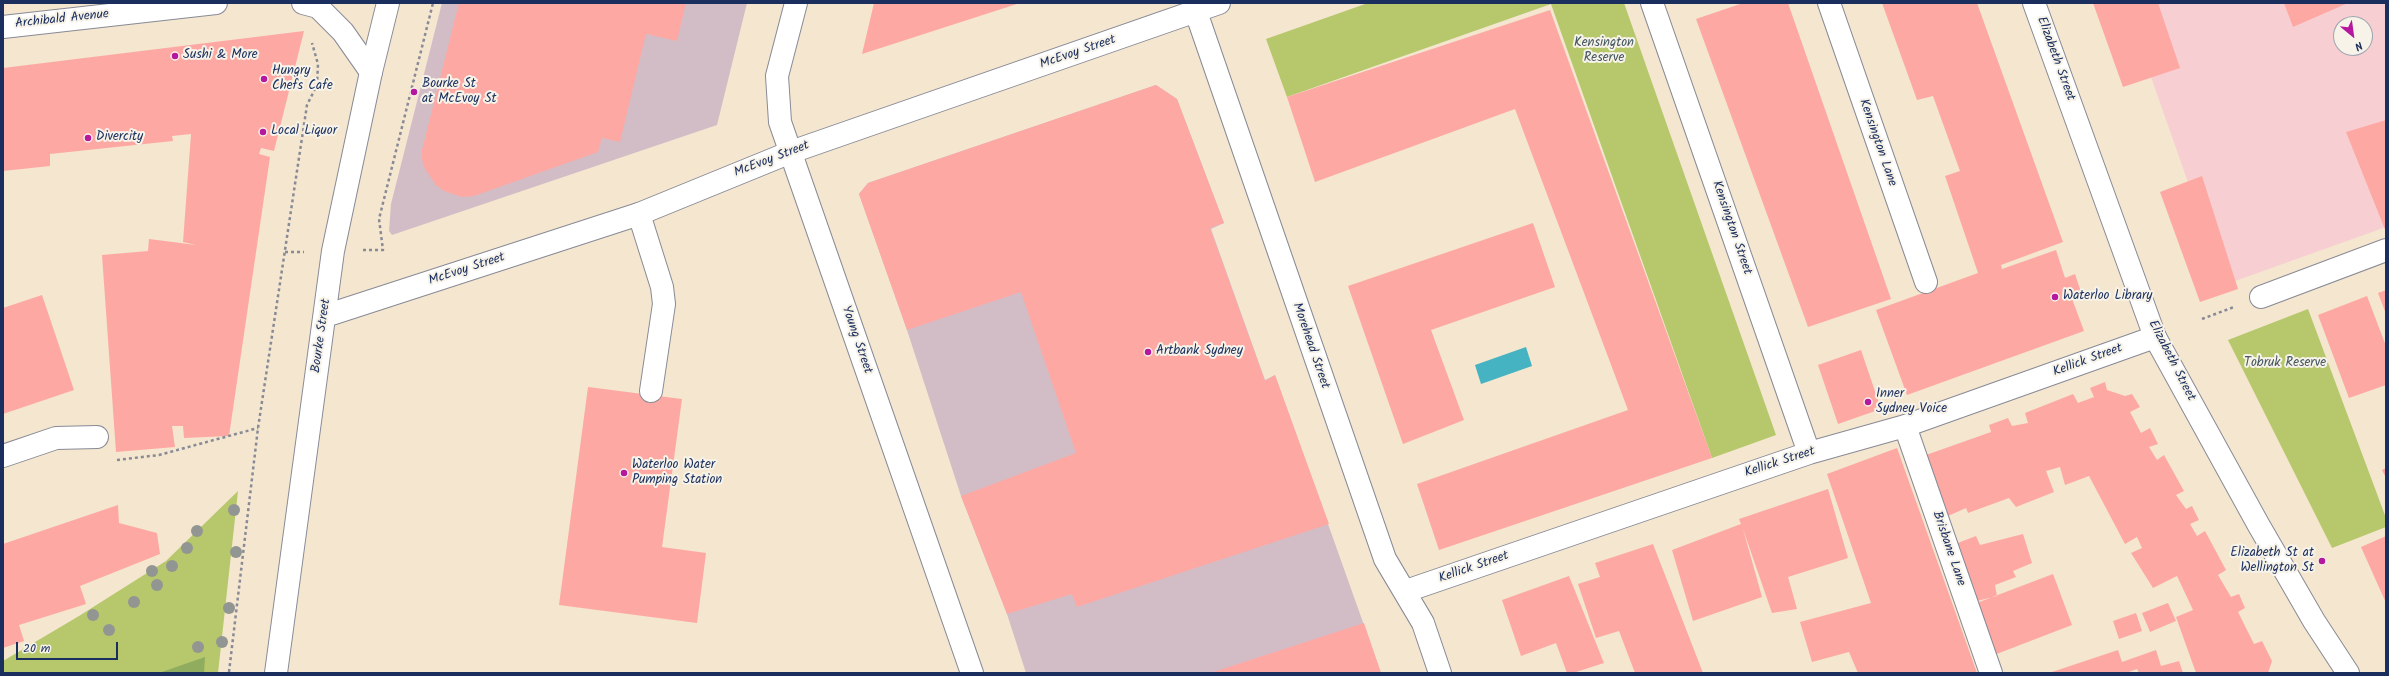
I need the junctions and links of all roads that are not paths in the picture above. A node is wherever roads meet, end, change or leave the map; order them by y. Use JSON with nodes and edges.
{"nodes":[{"id":1,"x":216,"y":3,"type":"edge"},
{"id":2,"x":303,"y":3,"type":"edge"},
{"id":3,"x":388,"y":3,"type":"edge"},
{"id":4,"x":796,"y":3,"type":"edge"},
{"id":5,"x":1219,"y":3,"type":"edge"},
{"id":6,"x":1652,"y":3,"type":"edge"},
{"id":7,"x":1829,"y":3,"type":"edge"},
{"id":8,"x":2034,"y":3,"type":"edge"},
{"id":9,"x":1196,"y":12,"type":"junction"},
{"id":10,"x":3,"y":27,"type":"edge"},
{"id":11,"x":371,"y":72,"type":"junction"},
{"id":12,"x":791,"y":152,"type":"junction"},
{"id":13,"x":639,"y":214,"type":"junction"},
{"id":14,"x":2386,"y":250,"type":"edge"},
{"id":15,"x":1926,"y":282,"type":"dead end"},
{"id":16,"x":2261,"y":297,"type":"road end"},
{"id":17,"x":325,"y":316,"type":"junction"},
{"id":18,"x":2156,"y":336,"type":"junction"},
{"id":19,"x":651,"y":390,"type":"dead end"},
{"id":20,"x":1905,"y":426,"type":"junction"},
{"id":21,"x":97,"y":437,"type":"road end"},
{"id":22,"x":1809,"y":453,"type":"junction"},
{"id":23,"x":3,"y":456,"type":"edge"},
{"id":24,"x":1406,"y":591,"type":"junction"},
{"id":25,"x":276,"y":673,"type":"edge"},
{"id":26,"x":972,"y":673,"type":"edge"},
{"id":27,"x":1440,"y":673,"type":"edge"},
{"id":28,"x":1992,"y":673,"type":"edge"},
{"id":29,"x":2348,"y":673,"type":"edge"}],
"edges":[{"from":1,"to":10,"type":"street","name":"Archibald Avenue"},
{"from":2,"to":11,"type":"street"},
{"from":3,"to":11,"type":"street","name":"Bourke Street"},
{"from":4,"to":12,"type":"street","name":"Young Street"},
{"from":5,"to":9,"type":"street","name":"McEvoy Street"},
{"from":6,"to":22,"type":"street","name":"Kensington Street"},
{"from":7,"to":15,"type":"street","name":"Kensington Lane"},
{"from":8,"to":18,"type":"street","name":"Elizabeth Street"},
{"from":9,"to":12,"type":"street","name":"McEvoy Street"},
{"from":9,"to":24,"type":"street","name":"Morehead Street"},
{"from":11,"to":17,"type":"street","name":"Bourke Street"},
{"from":12,"to":13,"type":"street","name":"McEvoy Street"},
{"from":12,"to":26,"type":"street","name":"Young Street"},
{"from":13,"to":17,"type":"street","name":"McEvoy Street"},
{"from":13,"to":19,"type":"street"},
{"from":14,"to":16,"type":"street"},
{"from":17,"to":25,"type":"street","name":"Bourke Street"},
{"from":18,"to":20,"type":"street","name":"Kellick Street"},
{"from":18,"to":29,"type":"street","name":"Elizabeth Street"},
{"from":20,"to":22,"type":"street","name":"Kellick Street"},
{"from":20,"to":28,"type":"street","name":"Brisbane Lane"},
{"from":21,"to":23,"type":"street"},
{"from":22,"to":24,"type":"street","name":"Kellick Street"},
{"from":24,"to":27,"type":"street","name":"Morehead Street"}]}
